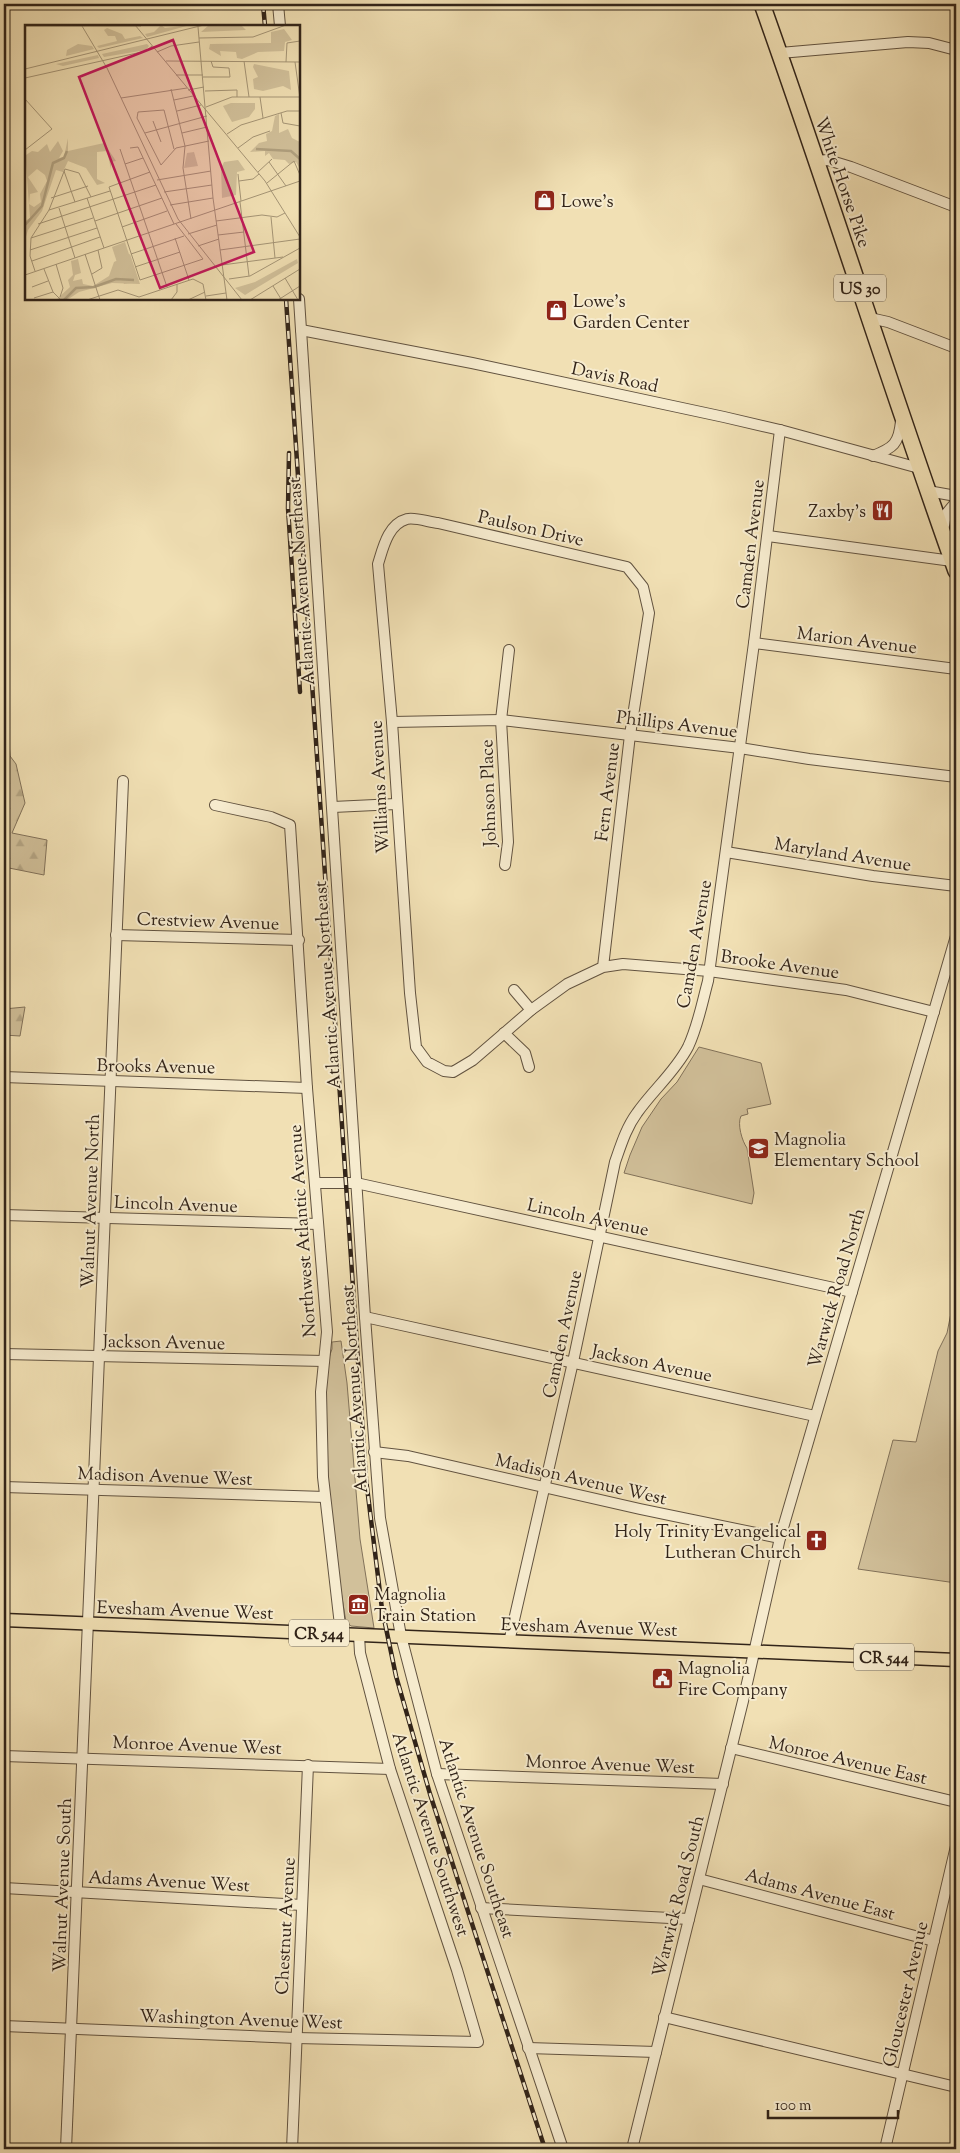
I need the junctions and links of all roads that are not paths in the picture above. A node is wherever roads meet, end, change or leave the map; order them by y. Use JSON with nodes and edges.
{"nodes":[{"id":1,"x":278,"y":4,"type":"edge"},
{"id":2,"x":762,"y":4,"type":"edge"},
{"id":3,"x":280,"y":25,"type":"edge"},
{"id":4,"x":956,"y":50,"type":"edge"},
{"id":5,"x":780,"y":53,"type":"junction"},
{"id":6,"x":816,"y":161,"type":"junction"},
{"id":7,"x":956,"y":207,"type":"edge"},
{"id":8,"x":299,"y":300,"type":"edge"},
{"id":9,"x":870,"y":318,"type":"junction"},
{"id":10,"x":301,"y":330,"type":"junction"},
{"id":11,"x":956,"y":348,"type":"edge"},
{"id":12,"x":902,"y":418,"type":"junction"},
{"id":13,"x":780,"y":430,"type":"junction"},
{"id":14,"x":873,"y":456,"type":"junction"},
{"id":15,"x":919,"y":468,"type":"junction"},
{"id":16,"x":928,"y":491,"type":"junction"},
{"id":17,"x":956,"y":496,"type":"edge"},
{"id":18,"x":956,"y":502,"type":"edge"},
{"id":19,"x":399,"y":523,"type":"joint"},
{"id":20,"x":942,"y":532,"type":"junction"},
{"id":21,"x":768,"y":536,"type":"junction"},
{"id":22,"x":954,"y":566,"type":"edge"},
{"id":23,"x":644,"y":592,"type":"joint"},
{"id":24,"x":754,"y":643,"type":"junction"},
{"id":25,"x":509,"y":650,"type":"dead end"},
{"id":26,"x":956,"y":669,"type":"edge"},
{"id":27,"x":501,"y":720,"type":"junction"},
{"id":28,"x":392,"y":722,"type":"junction"},
{"id":29,"x":630,"y":735,"type":"junction"},
{"id":30,"x":740,"y":748,"type":"junction"},
{"id":31,"x":956,"y":777,"type":"edge"},
{"id":32,"x":123,"y":781,"type":"dead end"},
{"id":33,"x":396,"y":804,"type":"junction"},
{"id":34,"x":215,"y":805,"type":"dead end"},
{"id":35,"x":333,"y":807,"type":"junction"},
{"id":36,"x":726,"y":852,"type":"junction"},
{"id":37,"x":506,"y":865,"type":"dead end"},
{"id":38,"x":956,"y":886,"type":"edge"},
{"id":39,"x":116,"y":935,"type":"junction"},
{"id":40,"x":956,"y":936,"type":"edge"},
{"id":41,"x":299,"y":940,"type":"junction"},
{"id":42,"x":604,"y":967,"type":"junction"},
{"id":43,"x":709,"y":971,"type":"junction"},
{"id":44,"x":514,"y":990,"type":"dead end"},
{"id":45,"x":531,"y":1010,"type":"junction"},
{"id":46,"x":934,"y":1012,"type":"junction"},
{"id":47,"x":504,"y":1033,"type":"junction"},
{"id":48,"x":421,"y":1054,"type":"joint"},
{"id":49,"x":529,"y":1067,"type":"dead end"},
{"id":50,"x":4,"y":1077,"type":"edge"},
{"id":51,"x":111,"y":1082,"type":"junction"},
{"id":52,"x":307,"y":1088,"type":"junction"},
{"id":53,"x":315,"y":1183,"type":"junction"},
{"id":54,"x":356,"y":1183,"type":"junction"},
{"id":55,"x":4,"y":1215,"type":"edge"},
{"id":56,"x":105,"y":1218,"type":"junction"},
{"id":57,"x":318,"y":1224,"type":"junction"},
{"id":58,"x":599,"y":1236,"type":"junction"},
{"id":59,"x":852,"y":1292,"type":"junction"},
{"id":60,"x":364,"y":1316,"type":"junction"},
{"id":61,"x":4,"y":1354,"type":"edge"},
{"id":62,"x":99,"y":1357,"type":"junction"},
{"id":63,"x":324,"y":1362,"type":"junction"},
{"id":64,"x":573,"y":1362,"type":"junction"},
{"id":65,"x":816,"y":1416,"type":"junction"},
{"id":66,"x":374,"y":1452,"type":"junction"},
{"id":67,"x":4,"y":1486,"type":"edge"},
{"id":68,"x":545,"y":1488,"type":"junction"},
{"id":69,"x":94,"y":1490,"type":"junction"},
{"id":70,"x":325,"y":1497,"type":"junction"},
{"id":71,"x":780,"y":1538,"type":"junction"},
{"id":72,"x":4,"y":1620,"type":"edge"},
{"id":73,"x":88,"y":1623,"type":"junction"},
{"id":74,"x":341,"y":1634,"type":"junction"},
{"id":75,"x":359,"y":1634,"type":"junction"},
{"id":76,"x":401,"y":1636,"type":"junction"},
{"id":77,"x":509,"y":1642,"type":"junction"},
{"id":78,"x":754,"y":1651,"type":"junction"},
{"id":79,"x":956,"y":1660,"type":"edge"},
{"id":80,"x":731,"y":1748,"type":"junction"},
{"id":81,"x":4,"y":1756,"type":"edge"},
{"id":82,"x":83,"y":1758,"type":"junction"},
{"id":83,"x":308,"y":1765,"type":"junction"},
{"id":84,"x":390,"y":1769,"type":"junction"},
{"id":85,"x":437,"y":1774,"type":"junction"},
{"id":86,"x":723,"y":1784,"type":"junction"},
{"id":87,"x":956,"y":1802,"type":"edge"},
{"id":88,"x":956,"y":1846,"type":"edge"},
{"id":89,"x":699,"y":1879,"type":"junction"},
{"id":90,"x":4,"y":1888,"type":"edge"},
{"id":91,"x":78,"y":1892,"type":"junction"},
{"id":92,"x":302,"y":1905,"type":"junction"},
{"id":93,"x":481,"y":1908,"type":"junction"},
{"id":94,"x":689,"y":1919,"type":"junction"},
{"id":95,"x":934,"y":1941,"type":"junction"},
{"id":96,"x":664,"y":2017,"type":"junction"},
{"id":97,"x":4,"y":2026,"type":"edge"},
{"id":98,"x":72,"y":2029,"type":"junction"},
{"id":99,"x":296,"y":2038,"type":"junction"},
{"id":100,"x":478,"y":2042,"type":"joint"},
{"id":101,"x":528,"y":2048,"type":"junction"},
{"id":102,"x":656,"y":2052,"type":"junction"},
{"id":103,"x":903,"y":2074,"type":"junction"},
{"id":104,"x":956,"y":2087,"type":"edge"},
{"id":105,"x":66,"y":2149,"type":"edge"},
{"id":106,"x":292,"y":2149,"type":"edge"},
{"id":107,"x":562,"y":2149,"type":"edge"},
{"id":108,"x":632,"y":2149,"type":"edge"},
{"id":109,"x":885,"y":2149,"type":"edge"}],
"edges":[{"from":1,"to":3,"type":"street"},
{"from":2,"to":5,"type":"highway","name":"White Horse Pike","number":"US 30"},
{"from":4,"to":5,"type":"street"},
{"from":5,"to":6,"type":"highway","name":"White Horse Pike","number":"US 30"},
{"from":6,"to":7,"type":"street"},
{"from":6,"to":9,"type":"highway","name":"White Horse Pike","number":"US 30"},
{"from":8,"to":10,"type":"street","name":"Atlantic Avenue Northeast"},
{"from":9,"to":11,"type":"street"},
{"from":9,"to":12,"type":"highway","name":"White Horse Pike","number":"US 30"},
{"from":10,"to":13,"type":"street","name":"Davis Road"},
{"from":10,"to":35,"type":"street","name":"Atlantic Avenue Northeast"},
{"from":12,"to":14,"type":"street"},
{"from":12,"to":15,"type":"highway","name":"White Horse Pike","number":"US 30"},
{"from":13,"to":14,"type":"street","name":"Davis Road"},
{"from":13,"to":21,"type":"street","name":"Camden Avenue"},
{"from":14,"to":15,"type":"street","name":"Davis Road"},
{"from":15,"to":16,"type":"highway","name":"White Horse Pike","number":"US 30"},
{"from":16,"to":17,"type":"street"},
{"from":16,"to":20,"type":"highway","name":"White Horse Pike","number":"US 30"},
{"from":18,"to":20,"type":"street"},
{"from":19,"to":23,"type":"street","name":"Paulson Drive"},
{"from":19,"to":28,"type":"street","name":"Williams Avenue"},
{"from":20,"to":22,"type":"highway","name":"White Horse Pike","number":"US 30"},
{"from":21,"to":22,"type":"street"},
{"from":21,"to":24,"type":"street","name":"Camden Avenue"},
{"from":23,"to":29,"type":"street","name":"Fern Avenue"},
{"from":24,"to":26,"type":"street","name":"Marion Avenue"},
{"from":24,"to":30,"type":"street","name":"Camden Avenue"},
{"from":25,"to":27,"type":"street","name":"Johnson Place"},
{"from":27,"to":28,"type":"street","name":"Phillips Avenue"},
{"from":27,"to":29,"type":"street","name":"Phillips Avenue"},
{"from":27,"to":37,"type":"street","name":"Johnson Place"},
{"from":28,"to":33,"type":"street","name":"Williams Avenue"},
{"from":29,"to":30,"type":"street","name":"Phillips Avenue"},
{"from":29,"to":42,"type":"street","name":"Fern Avenue"},
{"from":30,"to":31,"type":"street","name":"Phillips Avenue"},
{"from":30,"to":36,"type":"street","name":"Camden Avenue"},
{"from":32,"to":39,"type":"street","name":"Walnut Avenue North"},
{"from":33,"to":35,"type":"street"},
{"from":33,"to":48,"type":"street","name":"Williams Avenue"},
{"from":34,"to":41,"type":"street","name":"Northwest Atlantic Avenue"},
{"from":35,"to":54,"type":"street","name":"Atlantic Avenue Northeast"},
{"from":36,"to":38,"type":"street","name":"Maryland Avenue"},
{"from":36,"to":43,"type":"street","name":"Camden Avenue"},
{"from":39,"to":41,"type":"street","name":"Crestview Avenue"},
{"from":39,"to":51,"type":"street","name":"Walnut Avenue North"},
{"from":40,"to":46,"type":"street","name":"Warwick Road North"},
{"from":41,"to":52,"type":"street","name":"Northwest Atlantic Avenue"},
{"from":42,"to":43,"type":"street","name":"Brooke Avenue"},
{"from":42,"to":45,"type":"street","name":"Brooke Avenue"},
{"from":43,"to":46,"type":"street","name":"Brooke Avenue"},
{"from":43,"to":58,"type":"street","name":"Camden Avenue"},
{"from":44,"to":45,"type":"street"},
{"from":45,"to":47,"type":"street","name":"Brooke Avenue"},
{"from":46,"to":59,"type":"street","name":"Warwick Road North"},
{"from":47,"to":48,"type":"street","name":"Brooke Avenue"},
{"from":47,"to":49,"type":"street"},
{"from":50,"to":51,"type":"street","name":"Brooks Avenue"},
{"from":51,"to":52,"type":"street","name":"Brooks Avenue"},
{"from":51,"to":56,"type":"street","name":"Walnut Avenue North"},
{"from":52,"to":53,"type":"street","name":"Northwest Atlantic Avenue"},
{"from":53,"to":54,"type":"street","name":"Lincoln Avenue"},
{"from":53,"to":57,"type":"street","name":"Northwest Atlantic Avenue"},
{"from":54,"to":58,"type":"street","name":"Lincoln Avenue"},
{"from":54,"to":60,"type":"street","name":"Atlantic Avenue Northeast"},
{"from":55,"to":56,"type":"street","name":"Lincoln Avenue"},
{"from":56,"to":57,"type":"street","name":"Lincoln Avenue"},
{"from":56,"to":62,"type":"street","name":"Walnut Avenue North"},
{"from":57,"to":63,"type":"street","name":"Northwest Atlantic Avenue"},
{"from":58,"to":59,"type":"street","name":"Lincoln Avenue"},
{"from":58,"to":64,"type":"street","name":"Camden Avenue"},
{"from":59,"to":65,"type":"street","name":"Warwick Road North"},
{"from":60,"to":64,"type":"street","name":"Jackson Avenue"},
{"from":60,"to":66,"type":"street","name":"Atlantic Avenue Northeast"},
{"from":61,"to":62,"type":"street","name":"Jackson Avenue"},
{"from":62,"to":63,"type":"street","name":"Jackson Avenue"},
{"from":62,"to":69,"type":"street","name":"Walnut Avenue North"},
{"from":63,"to":70,"type":"street","name":"Northwest Atlantic Avenue"},
{"from":64,"to":65,"type":"street","name":"Jackson Avenue"},
{"from":64,"to":68,"type":"street","name":"Camden Avenue"},
{"from":65,"to":71,"type":"street","name":"Warwick Road North"},
{"from":66,"to":68,"type":"street","name":"Madison Avenue West"},
{"from":66,"to":76,"type":"street","name":"Atlantic Avenue Northeast"},
{"from":67,"to":69,"type":"street","name":"Madison Avenue West"},
{"from":68,"to":71,"type":"street","name":"Madison Avenue West"},
{"from":68,"to":77,"type":"street","name":"Camden Avenue"},
{"from":69,"to":70,"type":"street","name":"Madison Avenue West"},
{"from":69,"to":73,"type":"street","name":"Walnut Avenue North"},
{"from":70,"to":74,"type":"street","name":"Northwest Atlantic Avenue"},
{"from":71,"to":78,"type":"street","name":"Warwick Road North"},
{"from":72,"to":73,"type":"main road","name":"Evesham Avenue West","number":"CR 544"},
{"from":73,"to":74,"type":"main road","name":"Evesham Avenue West","number":"CR 544"},
{"from":73,"to":82,"type":"street","name":"Walnut Avenue South"},
{"from":74,"to":75,"type":"main road","name":"Evesham Avenue West","number":"CR 544"},
{"from":75,"to":76,"type":"main road","name":"Evesham Avenue West","number":"CR 544"},
{"from":75,"to":84,"type":"street","name":"Atlantic Avenue Southwest"},
{"from":76,"to":77,"type":"main road","name":"Evesham Avenue West","number":"CR 544"},
{"from":76,"to":85,"type":"street","name":"Atlantic Avenue Southeast"},
{"from":77,"to":78,"type":"main road","name":"Evesham Avenue West","number":"CR 544"},
{"from":78,"to":79,"type":"main road","number":"CR 544"},
{"from":78,"to":80,"type":"street","name":"Warwick Road South"},
{"from":80,"to":86,"type":"street","name":"Warwick Road South"},
{"from":80,"to":87,"type":"street","name":"Monroe Avenue East"},
{"from":81,"to":82,"type":"street","name":"Monroe Avenue West"},
{"from":82,"to":83,"type":"street","name":"Monroe Avenue West"},
{"from":82,"to":91,"type":"street","name":"Walnut Avenue South"},
{"from":83,"to":84,"type":"street","name":"Monroe Avenue West"},
{"from":83,"to":92,"type":"street","name":"Chestnut Avenue"},
{"from":84,"to":100,"type":"street","name":"Atlantic Avenue Southwest"},
{"from":85,"to":86,"type":"street","name":"Monroe Avenue West"},
{"from":85,"to":93,"type":"street","name":"Atlantic Avenue Southeast"},
{"from":86,"to":89,"type":"street","name":"Warwick Road South"},
{"from":88,"to":95,"type":"street","name":"Gloucester Avenue"},
{"from":89,"to":94,"type":"street","name":"Warwick Road South"},
{"from":89,"to":95,"type":"street","name":"Adams Avenue East"},
{"from":90,"to":91,"type":"street","name":"Adams Avenue West"},
{"from":91,"to":92,"type":"street","name":"Adams Avenue West"},
{"from":91,"to":98,"type":"street","name":"Walnut Avenue South"},
{"from":92,"to":99,"type":"street","name":"Chestnut Avenue"},
{"from":93,"to":94,"type":"street"},
{"from":93,"to":101,"type":"street","name":"Atlantic Avenue Southeast"},
{"from":94,"to":96,"type":"street","name":"Warwick Road South"},
{"from":95,"to":103,"type":"street","name":"Gloucester Avenue"},
{"from":96,"to":102,"type":"street","name":"Warwick Road South"},
{"from":96,"to":103,"type":"street"},
{"from":97,"to":98,"type":"street","name":"Washington Avenue West"},
{"from":98,"to":99,"type":"street","name":"Washington Avenue West"},
{"from":98,"to":105,"type":"street","name":"Walnut Avenue South"},
{"from":99,"to":100,"type":"street","name":"Washington Avenue West"},
{"from":99,"to":106,"type":"street","name":"Chestnut Avenue"},
{"from":101,"to":102,"type":"street"},
{"from":101,"to":107,"type":"street","name":"Atlantic Avenue Southeast"},
{"from":102,"to":108,"type":"street","name":"Warwick Road South"},
{"from":103,"to":104,"type":"street"},
{"from":103,"to":109,"type":"street","name":"Gloucester Avenue"}]}
